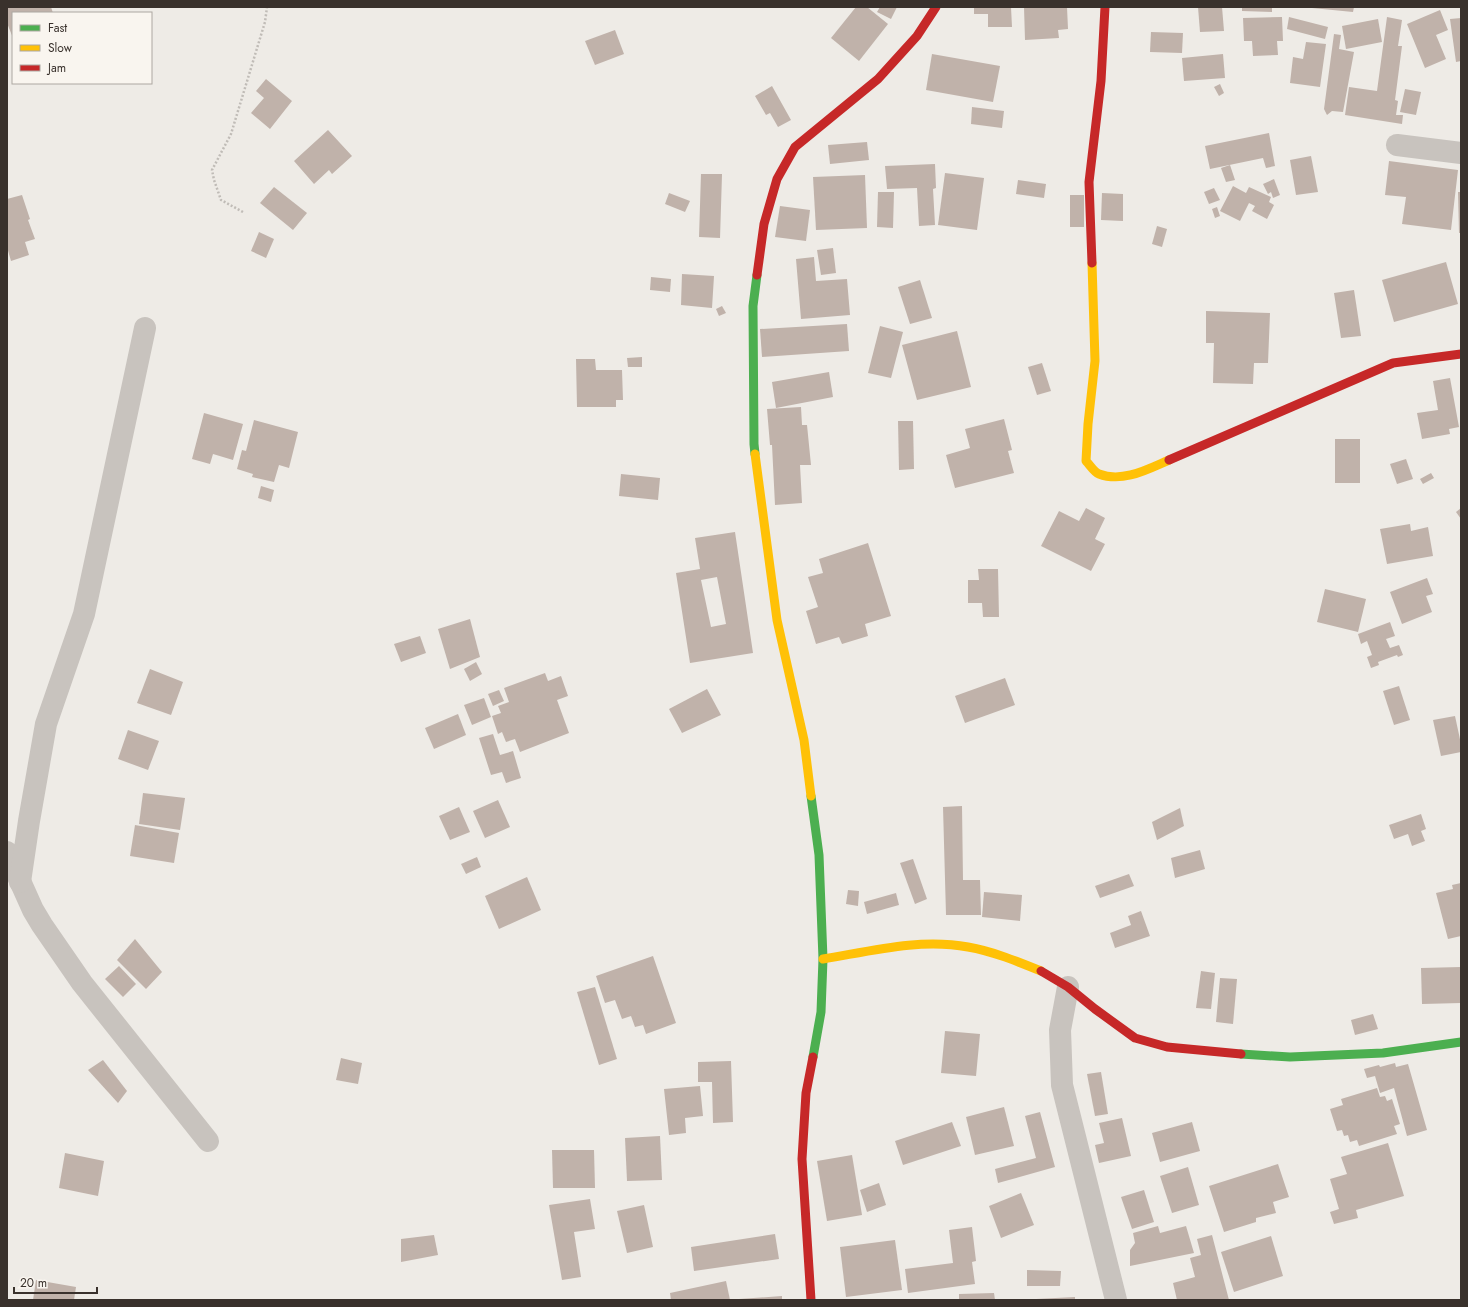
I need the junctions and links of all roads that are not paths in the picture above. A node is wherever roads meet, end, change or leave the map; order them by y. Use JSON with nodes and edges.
{"nodes":[{"id":1,"x":936,"y":7,"type":"edge"},
{"id":2,"x":1105,"y":7,"type":"edge"},
{"id":3,"x":1397,"y":145,"type":"dead end"},
{"id":4,"x":1461,"y":154,"type":"edge"},
{"id":5,"x":145,"y":328,"type":"dead end"},
{"id":6,"x":1461,"y":354,"type":"edge"},
{"id":7,"x":7,"y":852,"type":"edge"},
{"id":8,"x":20,"y":882,"type":"junction"},
{"id":9,"x":823,"y":959,"type":"junction"},
{"id":10,"x":1068,"y":987,"type":"junction"},
{"id":11,"x":1461,"y":1042,"type":"edge"},
{"id":12,"x":208,"y":1141,"type":"dead end"},
{"id":13,"x":811,"y":1300,"type":"edge"},
{"id":14,"x":1116,"y":1300,"type":"edge"}],
"edges":[{"from":1,"to":9,"type":"street"},
{"from":2,"to":6,"type":"street"},
{"from":3,"to":4,"type":"street"},
{"from":5,"to":8,"type":"street"},
{"from":7,"to":8,"type":"street"},
{"from":8,"to":12,"type":"street"},
{"from":9,"to":10,"type":"street"},
{"from":9,"to":13,"type":"street"},
{"from":10,"to":11,"type":"street"},
{"from":10,"to":14,"type":"street"}]}
